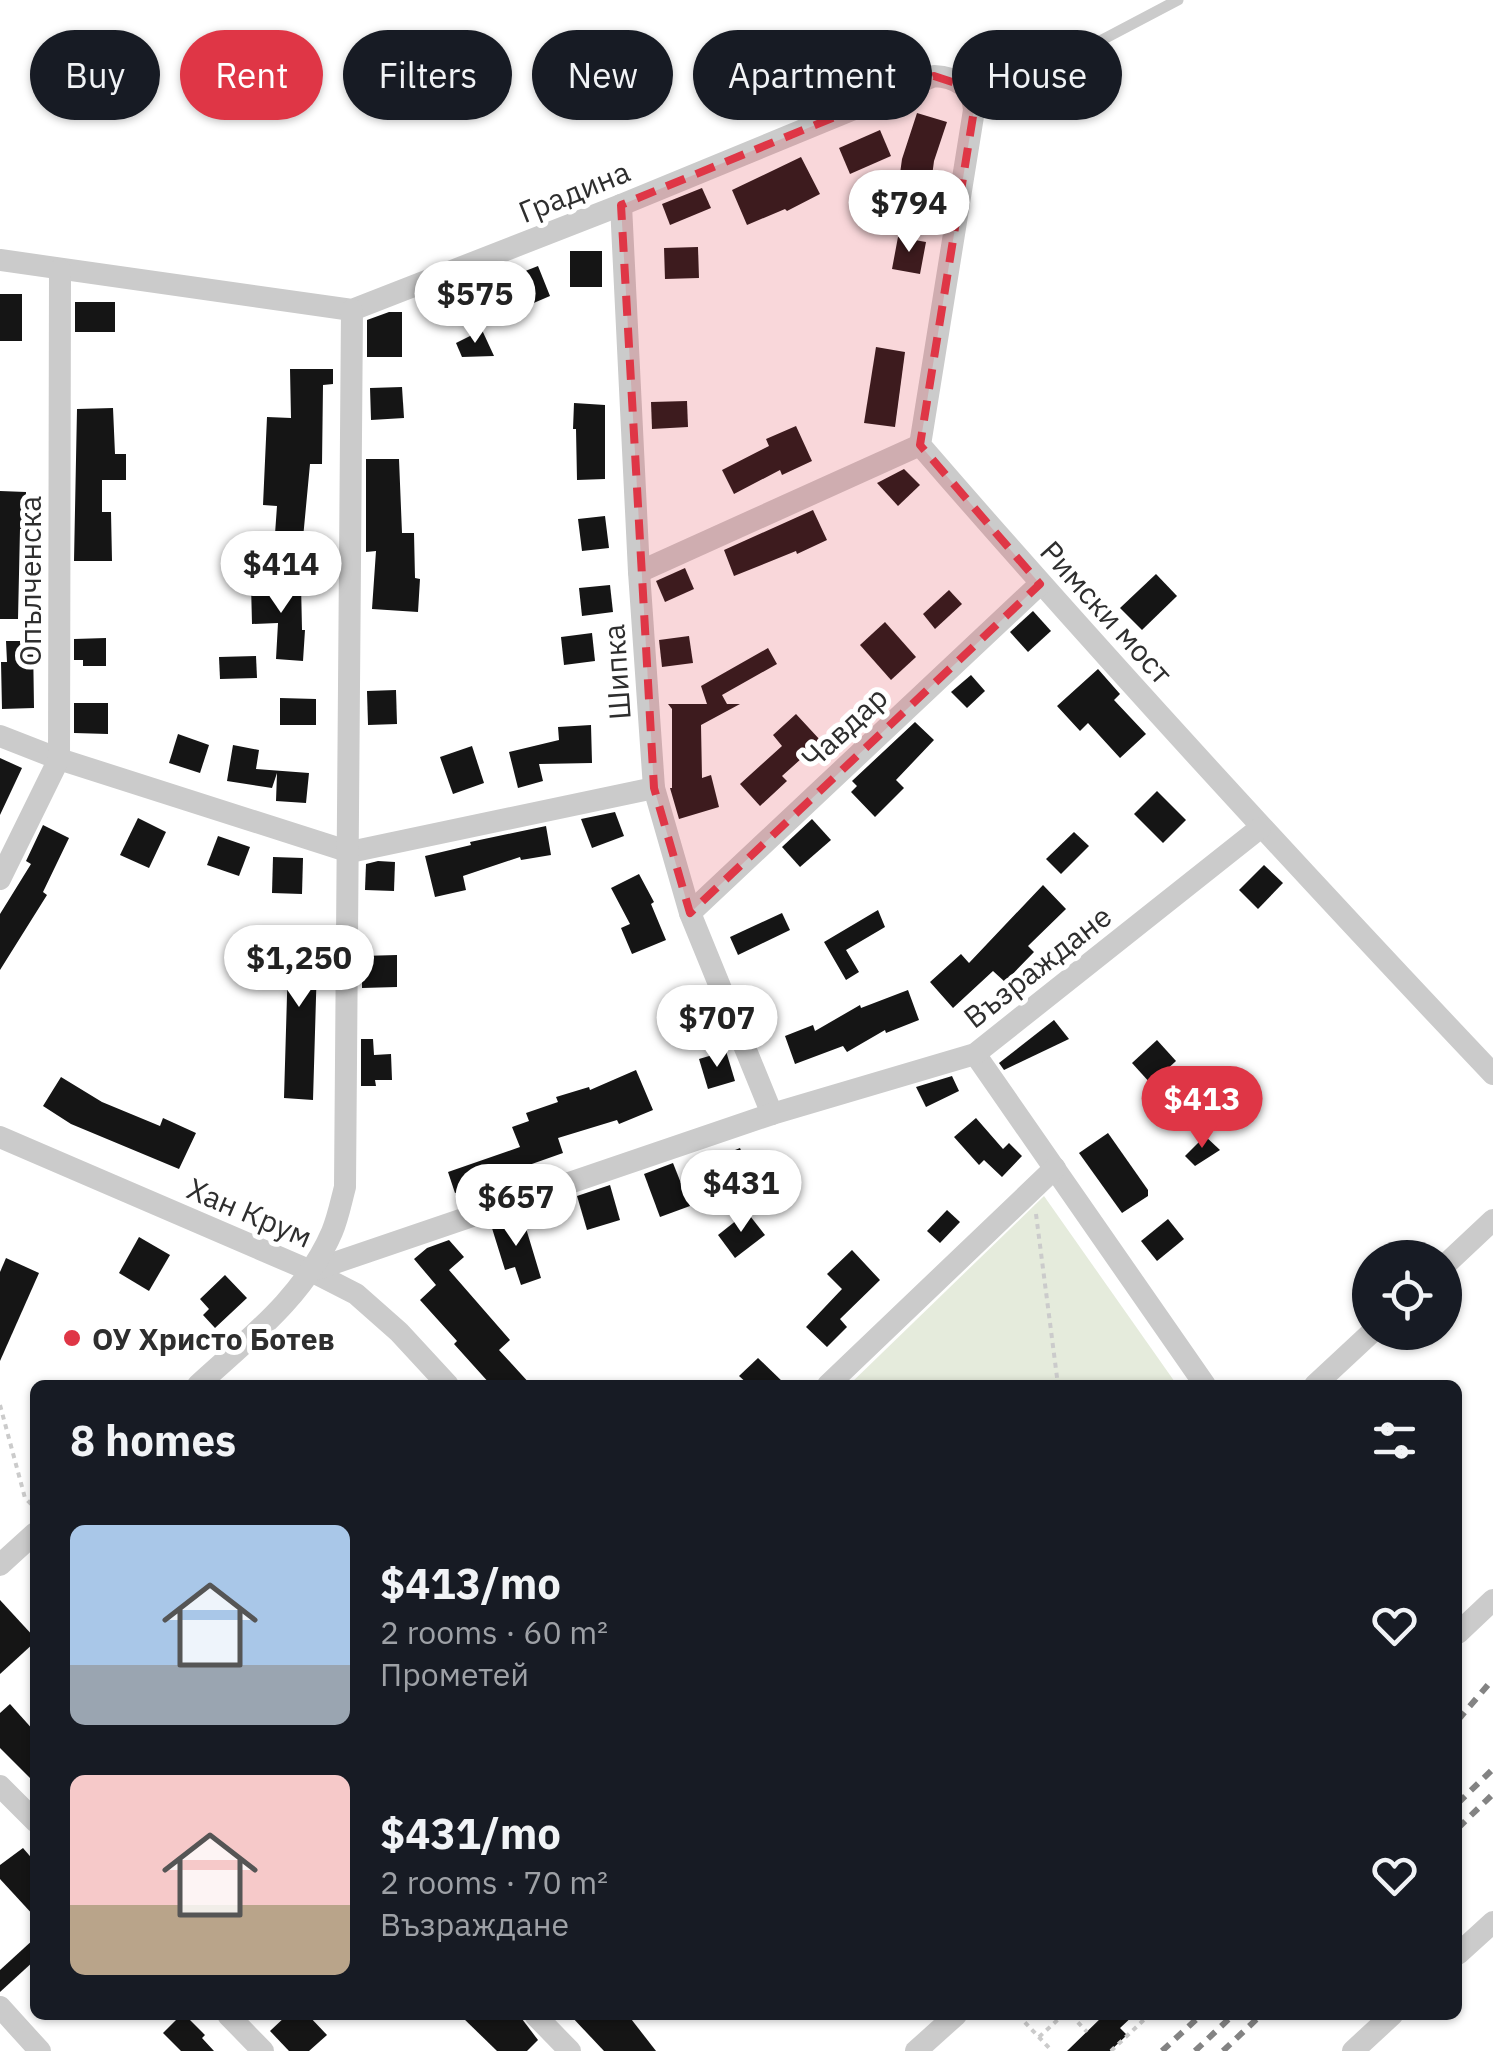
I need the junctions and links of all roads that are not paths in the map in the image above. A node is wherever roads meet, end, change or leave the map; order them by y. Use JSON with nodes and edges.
{"nodes":[{"id":1,"x":1178,"y":0,"type":"edge"},
{"id":2,"x":1122,"y":30,"type":"edge"},
{"id":3,"x":952,"y":79,"type":"edge"},
{"id":4,"x":972,"y":120,"type":"edge"},
{"id":5,"x":621,"y":205,"type":"junction"},
{"id":6,"x":0,"y":260,"type":"edge"},
{"id":7,"x":60,"y":270,"type":"junction"},
{"id":8,"x":352,"y":310,"type":"junction"},
{"id":9,"x":920,"y":445,"type":"junction"},
{"id":10,"x":639,"y":572,"type":"junction"},
{"id":11,"x":1040,"y":584,"type":"junction"},
{"id":12,"x":0,"y":736,"type":"edge"},
{"id":13,"x":59,"y":759,"type":"junction"},
{"id":14,"x":654,"y":788,"type":"junction"},
{"id":15,"x":1260,"y":828,"type":"junction"},
{"id":16,"x":350,"y":852,"type":"junction"},
{"id":17,"x":0,"y":879,"type":"edge"},
{"id":18,"x":690,"y":913,"type":"junction"},
{"id":19,"x":975,"y":1054,"type":"junction"},
{"id":20,"x":1493,"y":1074,"type":"edge"},
{"id":21,"x":772,"y":1114,"type":"junction"},
{"id":22,"x":0,"y":1137,"type":"edge"},
{"id":23,"x":1055,"y":1168,"type":"junction"},
{"id":24,"x":1493,"y":1220,"type":"edge"},
{"id":25,"x":1462,"y":1248,"type":"edge"},
{"id":26,"x":312,"y":1271,"type":"junction"},
{"id":27,"x":1353,"y":1350,"type":"edge"},
{"id":28,"x":203,"y":1380,"type":"edge"},
{"id":29,"x":443,"y":1380,"type":"edge"},
{"id":30,"x":833,"y":1380,"type":"edge"},
{"id":31,"x":1202,"y":1380,"type":"edge"},
{"id":32,"x":1320,"y":1380,"type":"edge"},
{"id":33,"x":30,"y":1538,"type":"edge"},
{"id":34,"x":0,"y":1565,"type":"edge"},
{"id":35,"x":1493,"y":1600,"type":"edge"},
{"id":36,"x":1462,"y":1629,"type":"edge"},
{"id":37,"x":0,"y":1786,"type":"edge"},
{"id":38,"x":30,"y":1816,"type":"edge"},
{"id":39,"x":1493,"y":1922,"type":"edge"},
{"id":40,"x":1462,"y":1950,"type":"edge"},
{"id":41,"x":0,"y":2007,"type":"edge"},
{"id":42,"x":233,"y":2020,"type":"edge"},
{"id":43,"x":540,"y":2020,"type":"edge"},
{"id":44,"x":950,"y":2020,"type":"edge"},
{"id":45,"x":1387,"y":2020,"type":"edge"},
{"id":46,"x":40,"y":2051,"type":"edge"},
{"id":47,"x":263,"y":2051,"type":"edge"},
{"id":48,"x":570,"y":2051,"type":"edge"},
{"id":49,"x":916,"y":2051,"type":"edge"},
{"id":50,"x":1353,"y":2051,"type":"edge"}],
"edges":[{"from":1,"to":2,"type":"lane"},
{"from":3,"to":5,"type":"street","name":"Градина"},
{"from":4,"to":9,"type":"street"},
{"from":5,"to":8,"type":"street","name":"Градина"},
{"from":5,"to":10,"type":"street","name":"Шипка"},
{"from":6,"to":7,"type":"street","name":"Градина"},
{"from":7,"to":8,"type":"street","name":"Градина"},
{"from":7,"to":13,"type":"street","name":"Опълченска"},
{"from":8,"to":16,"type":"street"},
{"from":9,"to":10,"type":"street"},
{"from":9,"to":11,"type":"street","name":"Римски мост"},
{"from":10,"to":14,"type":"street","name":"Шипка"},
{"from":11,"to":15,"type":"street","name":"Римски мост"},
{"from":11,"to":18,"type":"street","name":"Чавдар"},
{"from":12,"to":13,"type":"street"},
{"from":13,"to":16,"type":"street"},
{"from":13,"to":17,"type":"street","name":"Опълченска"},
{"from":14,"to":16,"type":"street"},
{"from":14,"to":18,"type":"street","name":"Шипка"},
{"from":15,"to":19,"type":"street","name":"Възраждане"},
{"from":15,"to":20,"type":"street","name":"Римски мост"},
{"from":16,"to":26,"type":"street"},
{"from":18,"to":21,"type":"street","name":"Шипка"},
{"from":19,"to":21,"type":"street","name":"Възраждане"},
{"from":19,"to":23,"type":"street"},
{"from":21,"to":26,"type":"street","name":"Възраждане"},
{"from":22,"to":26,"type":"street","name":"Хан Крум"},
{"from":23,"to":30,"type":"street"},
{"from":23,"to":31,"type":"street"},
{"from":24,"to":25,"type":"street"},
{"from":26,"to":28,"type":"street"},
{"from":26,"to":29,"type":"street","name":"Хан Крум"},
{"from":27,"to":32,"type":"street"},
{"from":33,"to":34,"type":"street"},
{"from":35,"to":36,"type":"street"},
{"from":37,"to":38,"type":"street"},
{"from":39,"to":40,"type":"street"},
{"from":41,"to":46,"type":"street"},
{"from":42,"to":47,"type":"street"},
{"from":43,"to":48,"type":"street"},
{"from":44,"to":49,"type":"street"},
{"from":45,"to":50,"type":"street"}]}
